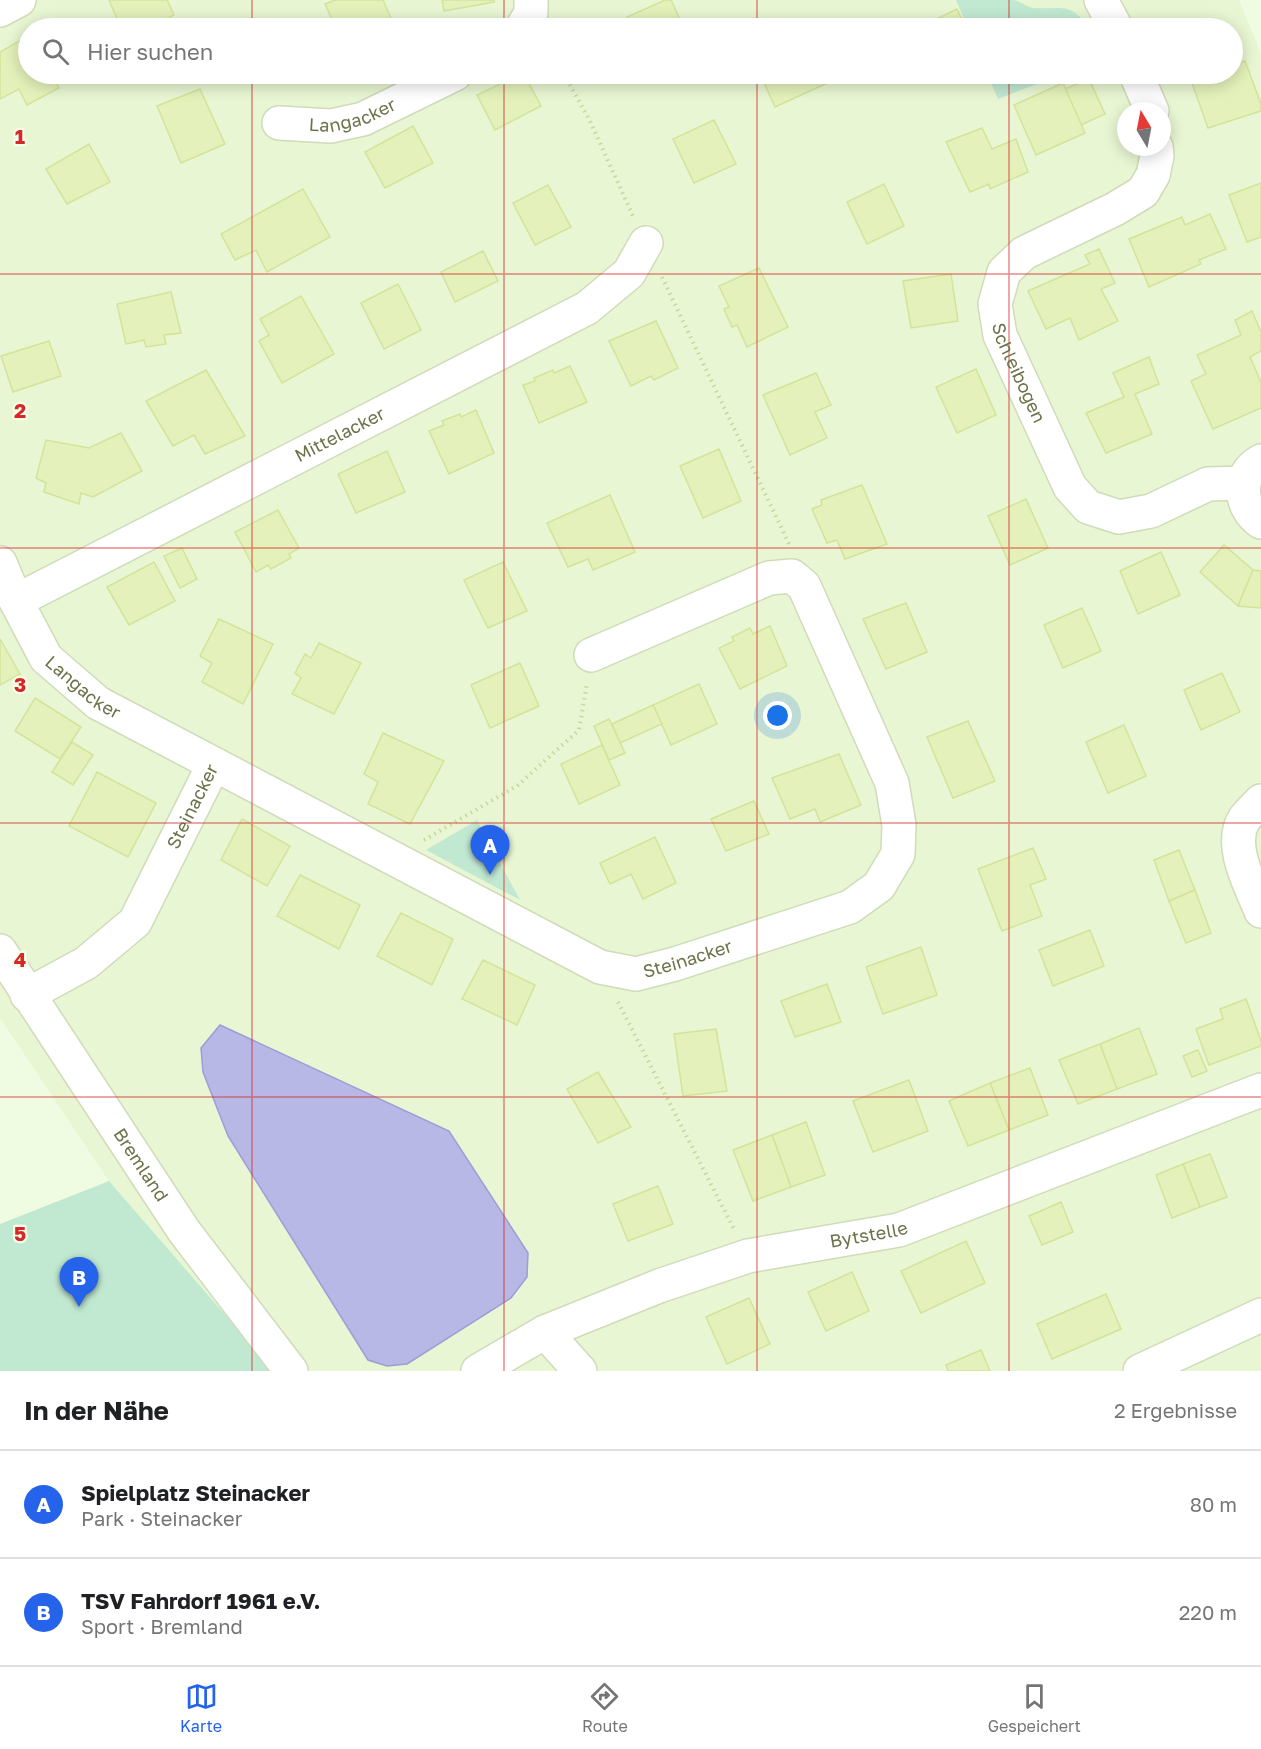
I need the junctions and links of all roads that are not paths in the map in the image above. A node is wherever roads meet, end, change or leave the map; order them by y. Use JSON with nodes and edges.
{"nodes":[{"id":1,"x":20,"y":0,"type":"edge"},
{"id":2,"x":531,"y":0,"type":"edge"},
{"id":3,"x":1101,"y":0,"type":"edge"},
{"id":4,"x":0,"y":10,"type":"edge"},
{"id":5,"x":528,"y":18,"type":"edge"},
{"id":6,"x":1111,"y":18,"type":"edge"},
{"id":7,"x":435,"y":84,"type":"edge"},
{"id":8,"x":1140,"y":84,"type":"edge"},
{"id":9,"x":1148,"y":102,"type":"edge"},
{"id":10,"x":279,"y":123,"type":"dead end"},
{"id":11,"x":1157,"y":156,"type":"edge"},
{"id":12,"x":645,"y":243,"type":"road end"},
{"id":13,"x":1252,"y":472,"type":"edge"},
{"id":14,"x":1261,"y":522,"type":"edge"},
{"id":15,"x":0,"y":563,"type":"edge"},
{"id":16,"x":16,"y":601,"type":"junction"},
{"id":17,"x":591,"y":655,"type":"road end"},
{"id":18,"x":214,"y":764,"type":"junction"},
{"id":19,"x":1261,"y":801,"type":"edge"},
{"id":20,"x":1261,"y":911,"type":"edge"},
{"id":21,"x":0,"y":951,"type":"edge"},
{"id":22,"x":27,"y":995,"type":"junction"},
{"id":23,"x":1261,"y":1090,"type":"edge"},
{"id":24,"x":1261,"y":1316,"type":"edge"},
{"id":25,"x":545,"y":1332,"type":"junction"},
{"id":26,"x":291,"y":1371,"type":"edge"},
{"id":27,"x":477,"y":1371,"type":"edge"},
{"id":28,"x":580,"y":1371,"type":"edge"},
{"id":29,"x":1140,"y":1371,"type":"edge"}],
"edges":[{"from":1,"to":4,"type":"street"},
{"from":2,"to":5,"type":"street"},
{"from":3,"to":6,"type":"street"},
{"from":7,"to":10,"type":"street","name":"Langacker"},
{"from":8,"to":9,"type":"street"},
{"from":11,"to":13,"type":"street","name":"Schleibogen"},
{"from":12,"to":16,"type":"street","name":"Mittelacker"},
{"from":13,"to":14,"type":"street","name":"Schleibogen"},
{"from":15,"to":16,"type":"street","name":"Langacker"},
{"from":16,"to":18,"type":"street","name":"Langacker"},
{"from":17,"to":18,"type":"street","name":"Steinacker"},
{"from":18,"to":22,"type":"street","name":"Steinacker"},
{"from":19,"to":20,"type":"street"},
{"from":21,"to":22,"type":"street","name":"Bremland"},
{"from":22,"to":26,"type":"street","name":"Bremland"},
{"from":23,"to":25,"type":"street","name":"Bytstelle"},
{"from":24,"to":29,"type":"street"},
{"from":25,"to":27,"type":"street","name":"Bytstelle"},
{"from":25,"to":28,"type":"street"}]}
